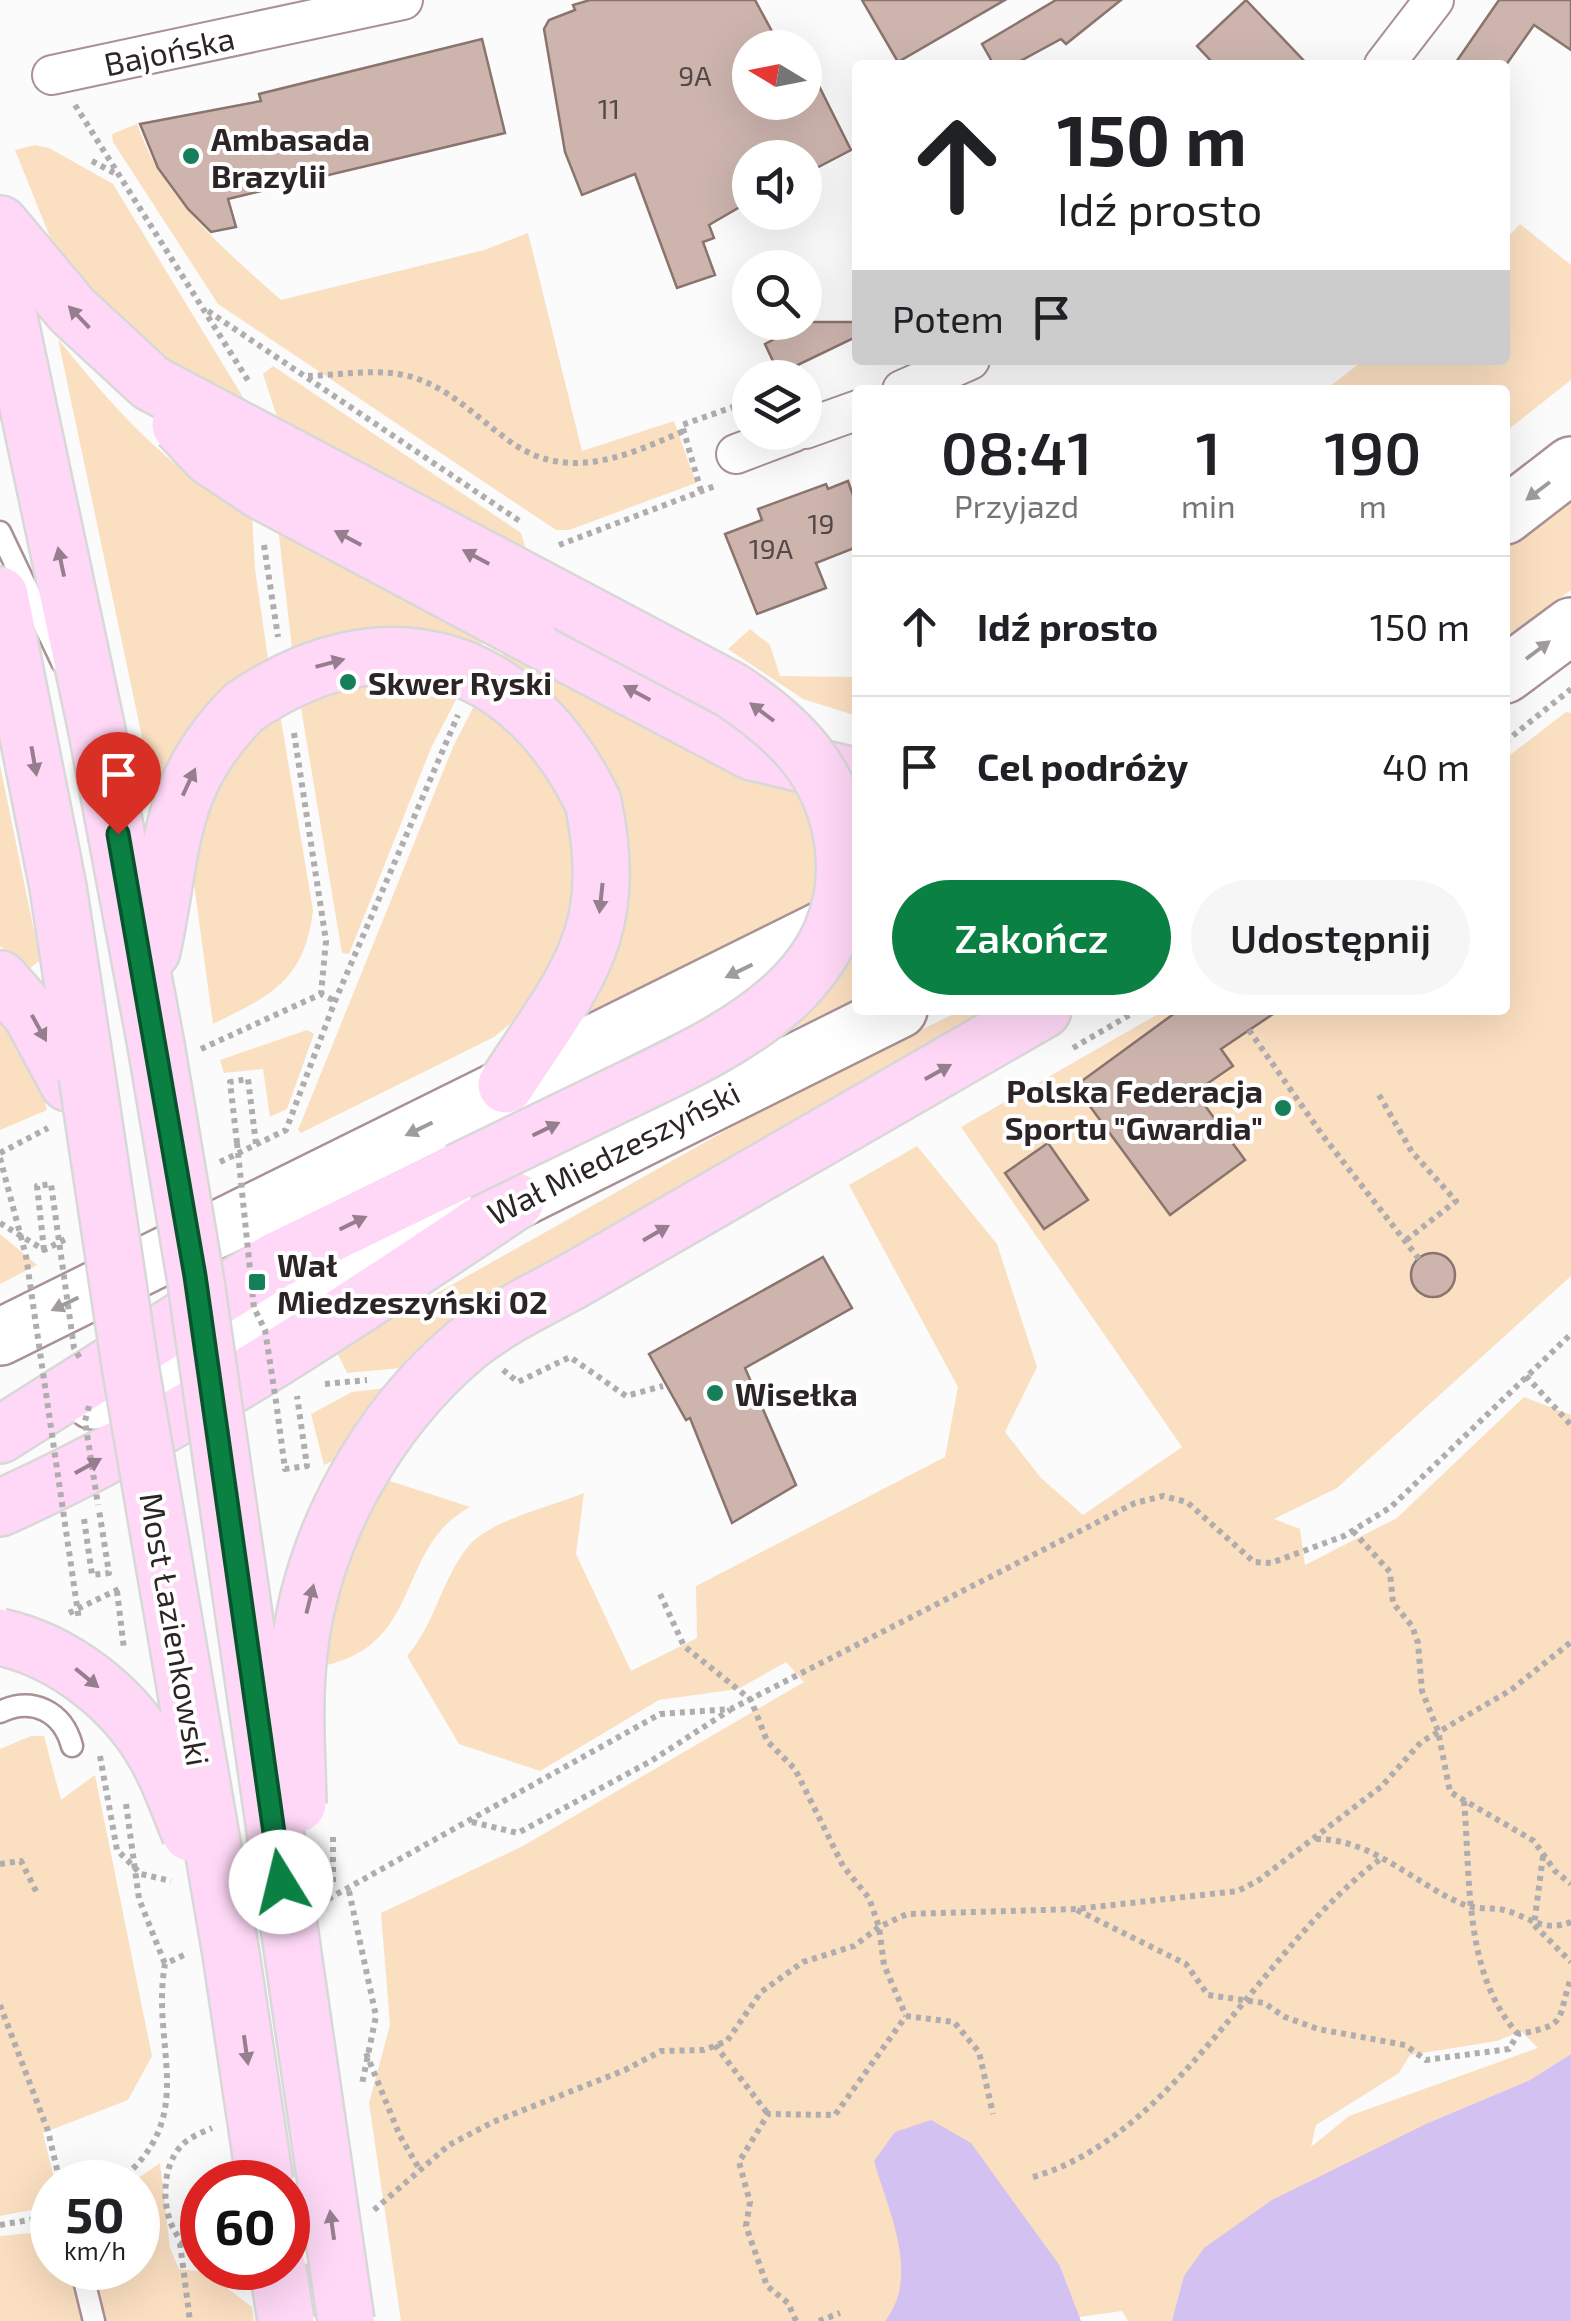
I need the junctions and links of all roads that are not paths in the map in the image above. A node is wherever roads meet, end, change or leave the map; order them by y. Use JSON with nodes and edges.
{"nodes":[{"id":1,"x":403,"y":0,"type":"edge"},
{"id":2,"x":1434,"y":0,"type":"edge"},
{"id":3,"x":1388,"y":60,"type":"edge"},
{"id":4,"x":52,"y":75,"type":"dead end"},
{"id":5,"x":0,"y":224,"type":"edge"},
{"id":6,"x":0,"y":275,"type":"edge"},
{"id":7,"x":959,"y":365,"type":"edge"},
{"id":8,"x":150,"y":383,"type":"junction"},
{"id":9,"x":913,"y":385,"type":"edge"},
{"id":10,"x":852,"y":412,"type":"edge"},
{"id":11,"x":822,"y":423,"type":"edge"},
{"id":12,"x":747,"y":450,"type":"edge"},
{"id":13,"x":736,"y":454,"type":"dead end"},
{"id":14,"x":1571,"y":466,"type":"edge"},
{"id":15,"x":1510,"y":512,"type":"edge"},
{"id":16,"x":0,"y":532,"type":"edge"},
{"id":17,"x":0,"y":595,"type":"edge"},
{"id":18,"x":1571,"y":626,"type":"edge"},
{"id":19,"x":1510,"y":671,"type":"edge"},
{"id":20,"x":96,"y":726,"type":"junction"},
{"id":21,"x":852,"y":776,"type":"edge"},
{"id":22,"x":852,"y":915,"type":"edge"},
{"id":23,"x":146,"y":978,"type":"junction"},
{"id":24,"x":0,"y":979,"type":"edge"},
{"id":25,"x":889,"y":1015,"type":"edge"},
{"id":26,"x":1034,"y":1015,"type":"edge"},
{"id":27,"x":78,"y":1080,"type":"junction"},
{"id":28,"x":506,"y":1086,"type":"junction"},
{"id":29,"x":516,"y":1201,"type":"junction"},
{"id":30,"x":0,"y":1337,"type":"edge"},
{"id":31,"x":0,"y":1434,"type":"edge"},
{"id":32,"x":0,"y":1445,"type":"edge"},
{"id":33,"x":0,"y":1508,"type":"edge"},
{"id":34,"x":0,"y":1637,"type":"edge"},
{"id":35,"x":0,"y":1712,"type":"edge"},
{"id":36,"x":72,"y":1746,"type":"dead end"},
{"id":37,"x":212,"y":1953,"type":"junction"},
{"id":38,"x":298,"y":1997,"type":"junction"},
{"id":39,"x":260,"y":2160,"type":"edge"},
{"id":40,"x":86,"y":2290,"type":"edge"},
{"id":41,"x":281,"y":2290,"type":"edge"},
{"id":42,"x":94,"y":2321,"type":"edge"},
{"id":43,"x":286,"y":2321,"type":"edge"},
{"id":44,"x":346,"y":2321,"type":"edge"}],
"edges":[{"from":1,"to":4,"type":"street","name":"Bajońska"},
{"from":2,"to":3,"type":"street"},
{"from":8,"to":5,"type":"main road","one_way":true},
{"from":20,"to":6,"type":"main road","name":"Most Łazienkowski","one_way":true},
{"from":7,"to":9,"type":"street"},
{"from":21,"to":8,"type":"main road","one_way":true,"bridge":true},
{"from":31,"to":8,"type":"main road","one_way":true,"bridge":true},
{"from":10,"to":11,"type":"street"},
{"from":12,"to":13,"type":"street"},
{"from":14,"to":15,"type":"main road","one_way":true},
{"from":16,"to":20,"type":"lane"},
{"from":17,"to":27,"type":"main road","one_way":true},
{"from":19,"to":18,"type":"main road","one_way":true},
{"from":20,"to":23,"type":"main road","name":"Most Łazienkowski"},
{"from":22,"to":28,"type":"main road","one_way":true},
{"from":23,"to":28,"type":"main road","one_way":true,"bridge":true},
{"from":23,"to":38,"type":"main road","name":"Most Łazienkowski","bridge":true},
{"from":24,"to":27,"type":"main road","name":"Most Łazienkowski","one_way":true},
{"from":25,"to":29,"type":"main road","name":"Wał Miedzeszyński"},
{"from":38,"to":26,"type":"main road","one_way":true,"bridge":true},
{"from":27,"to":37,"type":"main road","name":"Most Łazienkowski","bridge":true},
{"from":28,"to":30,"type":"main road","one_way":true},
{"from":29,"to":32,"type":"main road","name":"Wał Miedzeszyński"},
{"from":33,"to":29,"type":"main road","one_way":true},
{"from":34,"to":37,"type":"main road","one_way":true,"bridge":true},
{"from":35,"to":36,"type":"lane"},
{"from":37,"to":39,"type":"main road","name":"Most Łazienkowski","one_way":true,"bridge":true},
{"from":44,"to":38,"type":"main road","name":"Most Łazienkowski","one_way":true,"bridge":true},
{"from":40,"to":42,"type":"lane"},
{"from":41,"to":43,"type":"main road","bridge":true}]}
